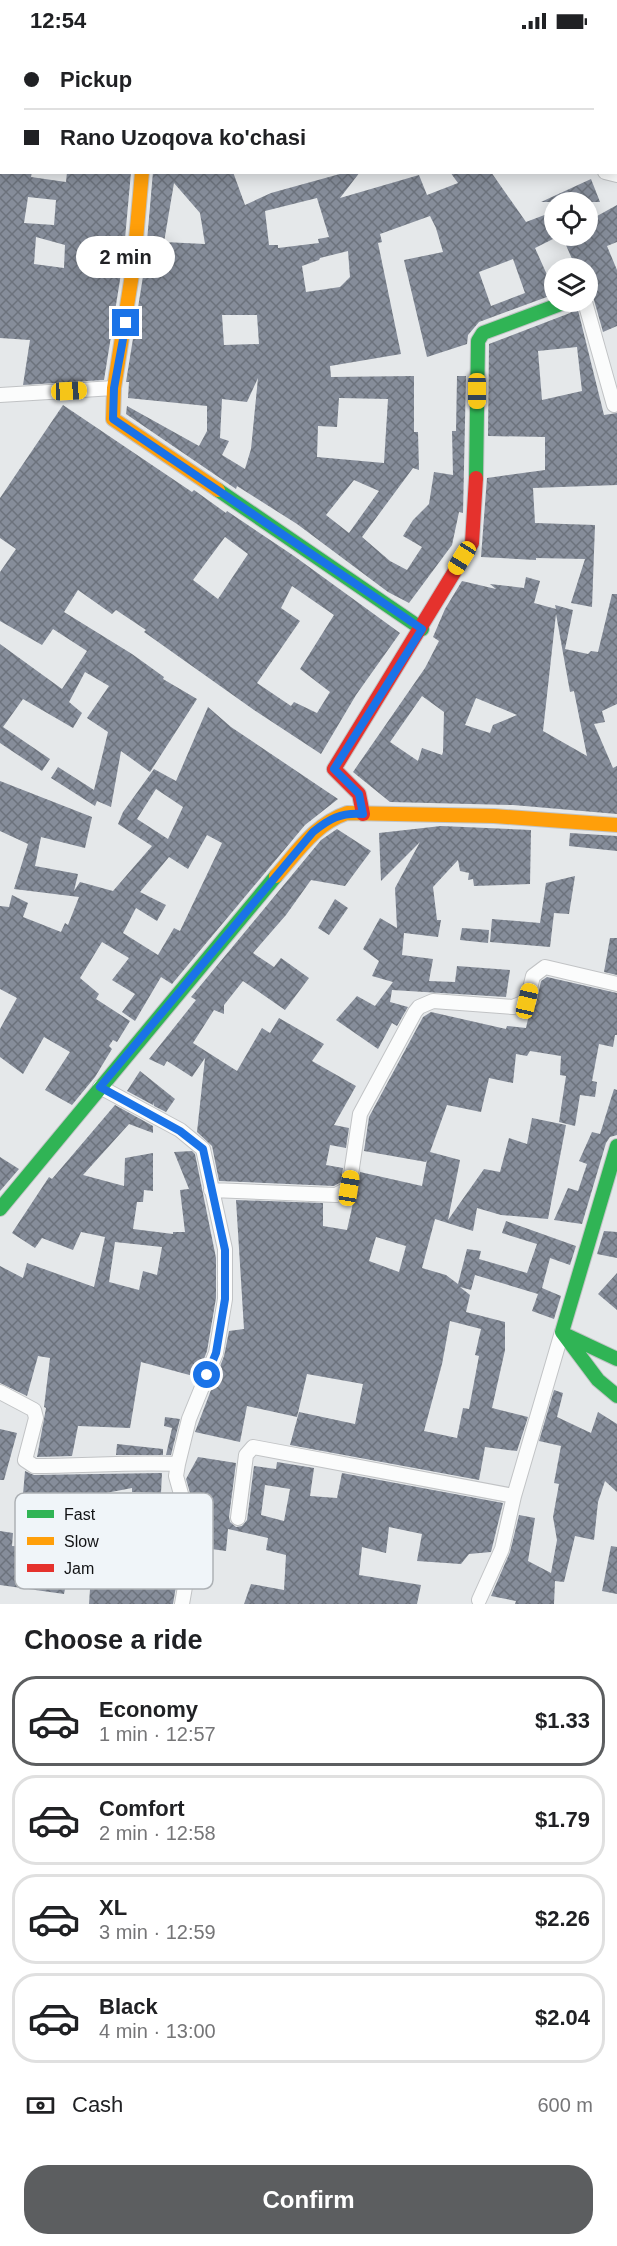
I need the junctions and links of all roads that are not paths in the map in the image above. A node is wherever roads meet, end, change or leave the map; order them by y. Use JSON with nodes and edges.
{"nodes":[{"id":1,"x":142,"y":174,"type":"edge"},
{"id":2,"x":544,"y":310,"type":"edge"},
{"id":3,"x":588,"y":312,"type":"edge"},
{"id":4,"x":114,"y":388,"type":"junction"},
{"id":5,"x":0,"y":395,"type":"edge"},
{"id":6,"x":614,"y":405,"type":"dead end"},
{"id":7,"x":422,"y":629,"type":"junction"},
{"id":8,"x":363,"y":814,"type":"junction"},
{"id":9,"x":617,"y":825,"type":"edge"},
{"id":10,"x":617,"y":984,"type":"edge"},
{"id":11,"x":100,"y":1087,"type":"junction"},
{"id":12,"x":617,"y":1146,"type":"edge"},
{"id":13,"x":211,"y":1190,"type":"junction"},
{"id":14,"x":0,"y":1209,"type":"edge"},
{"id":15,"x":562,"y":1332,"type":"junction"},
{"id":16,"x":617,"y":1359,"type":"edge"},
{"id":17,"x":0,"y":1392,"type":"edge"},
{"id":18,"x":617,"y":1396,"type":"edge"},
{"id":19,"x":178,"y":1464,"type":"junction"},
{"id":20,"x":181,"y":1493,"type":"edge"},
{"id":21,"x":514,"y":1496,"type":"junction"},
{"id":22,"x":238,"y":1518,"type":"dead end"},
{"id":23,"x":185,"y":1589,"type":"edge"},
{"id":24,"x":479,"y":1600,"type":"dead end"},
{"id":25,"x":183,"y":1604,"type":"edge"}],
"edges":[{"from":1,"to":4,"type":"street"},
{"from":2,"to":7,"type":"street"},
{"from":3,"to":6,"type":"street"},
{"from":4,"to":5,"type":"street"},
{"from":4,"to":7,"type":"street"},
{"from":7,"to":8,"type":"street"},
{"from":8,"to":9,"type":"street"},
{"from":8,"to":11,"type":"street"},
{"from":10,"to":13,"type":"street"},
{"from":11,"to":13,"type":"street"},
{"from":11,"to":14,"type":"street"},
{"from":12,"to":15,"type":"street"},
{"from":13,"to":19,"type":"street"},
{"from":15,"to":16,"type":"street"},
{"from":15,"to":18,"type":"street"},
{"from":15,"to":21,"type":"street"},
{"from":17,"to":19,"type":"street"},
{"from":19,"to":20,"type":"street"},
{"from":21,"to":22,"type":"street"},
{"from":21,"to":24,"type":"street"},
{"from":23,"to":25,"type":"street"}]}
